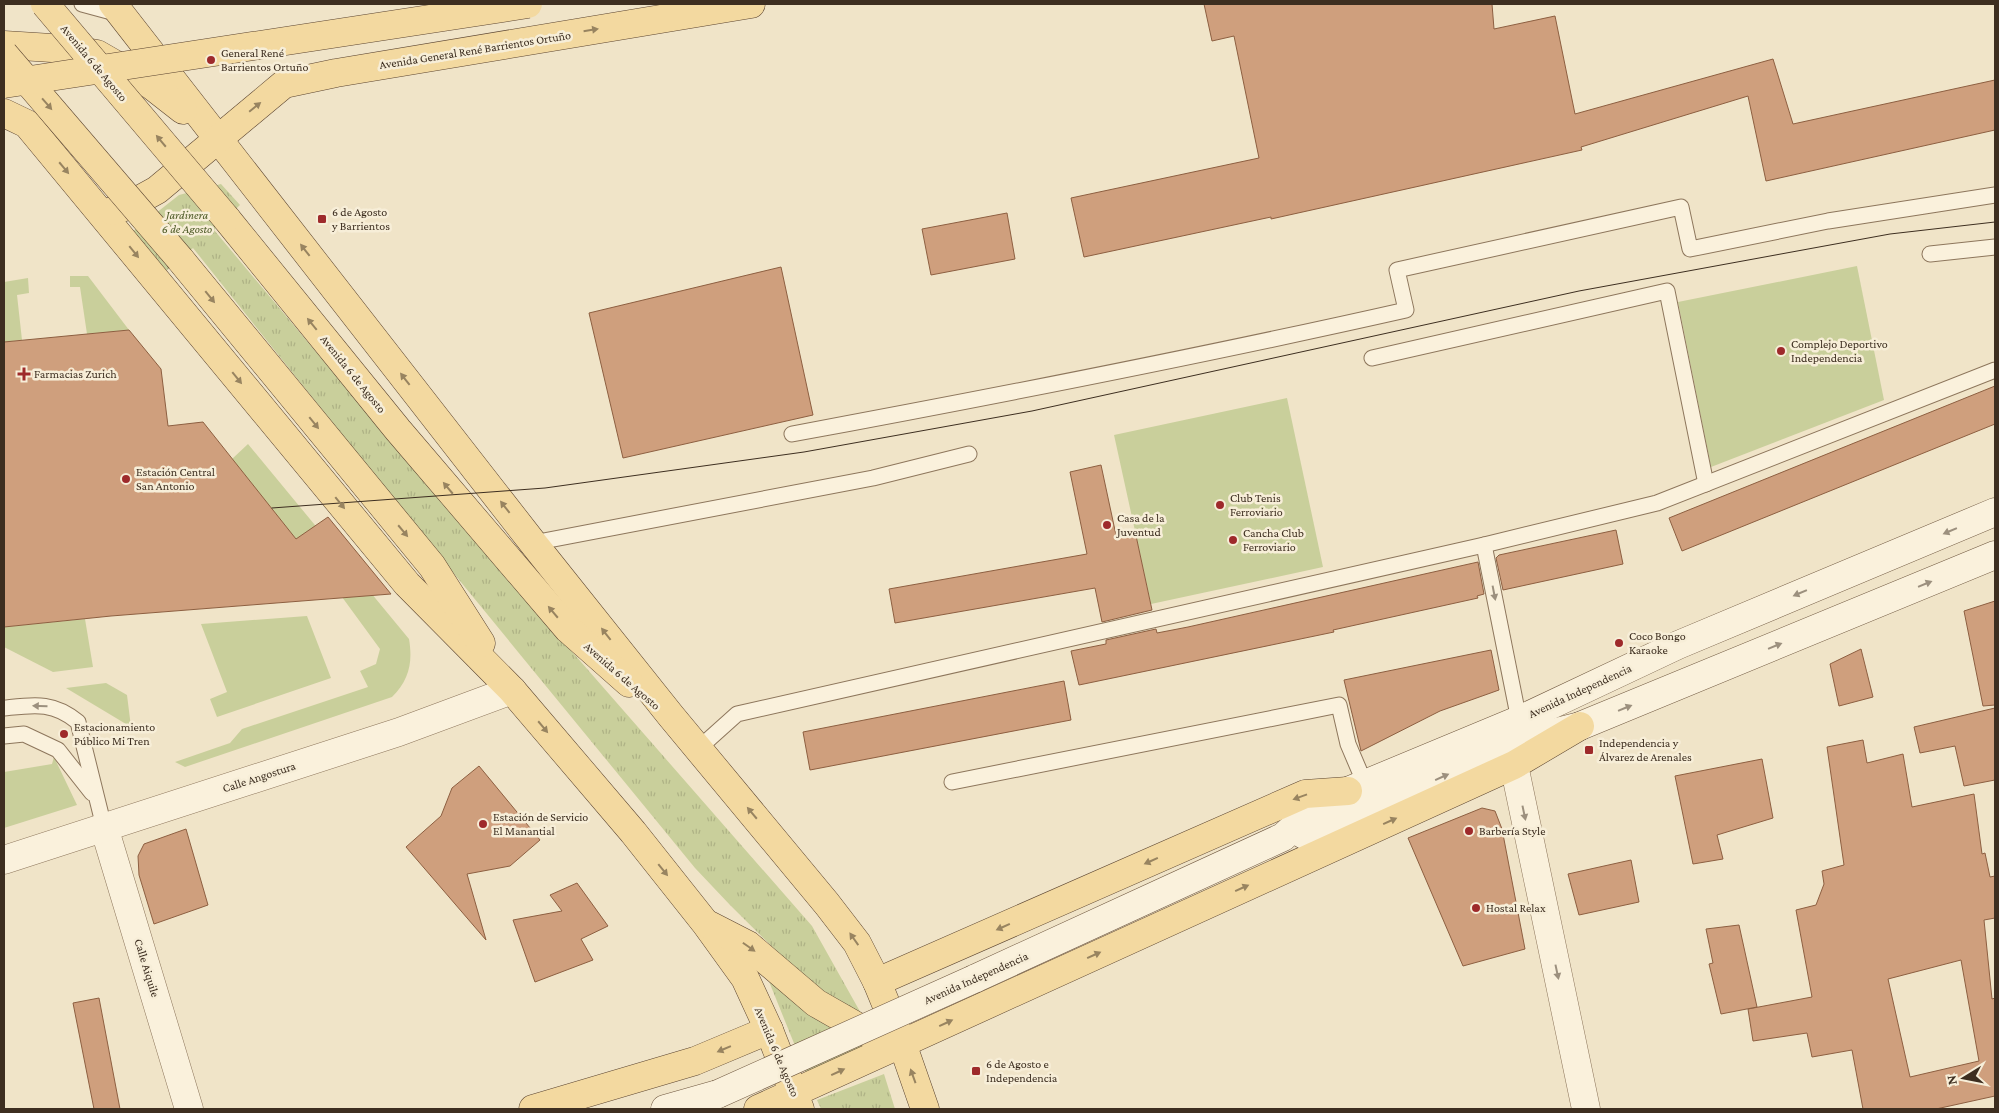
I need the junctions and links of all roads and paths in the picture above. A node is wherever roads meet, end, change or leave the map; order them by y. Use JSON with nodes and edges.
{"nodes":[{"id":1,"x":45,"y":4,"type":"edge"},
{"id":2,"x":82,"y":4,"type":"edge"},
{"id":3,"x":437,"y":4,"type":"edge"},
{"id":4,"x":528,"y":4,"type":"edge"},
{"id":5,"x":751,"y":4,"type":"edge"},
{"id":6,"x":118,"y":10,"type":"edge"},
{"id":7,"x":4,"y":45,"type":"edge"},
{"id":8,"x":4,"y":54,"type":"edge"},
{"id":9,"x":4,"y":68,"type":"edge"},
{"id":10,"x":4,"y":84,"type":"edge"},
{"id":11,"x":4,"y":113,"type":"edge"},
{"id":12,"x":217,"y":137,"type":"junction"},
{"id":13,"x":1995,"y":195,"type":"edge"},
{"id":14,"x":103,"y":214,"type":"junction"},
{"id":15,"x":1995,"y":247,"type":"edge"},
{"id":16,"x":1930,"y":254,"type":"dead end"},
{"id":17,"x":1372,"y":358,"type":"dead end"},
{"id":18,"x":1995,"y":370,"type":"edge"},
{"id":19,"x":792,"y":434,"type":"dead end"},
{"id":20,"x":968,"y":454,"type":"dead end"},
{"id":21,"x":1706,"y":484,"type":"junction"},
{"id":22,"x":1995,"y":512,"type":"edge"},
{"id":23,"x":533,"y":543,"type":"junction"},
{"id":24,"x":1484,"y":546,"type":"junction"},
{"id":25,"x":1995,"y":555,"type":"edge"},
{"id":26,"x":512,"y":690,"type":"junction"},
{"id":27,"x":4,"y":708,"type":"edge"},
{"id":28,"x":1519,"y":720,"type":"junction"},
{"id":29,"x":1580,"y":726,"type":"junction"},
{"id":30,"x":680,"y":727,"type":"junction"},
{"id":31,"x":4,"y":736,"type":"edge"},
{"id":32,"x":698,"y":749,"type":"junction"},
{"id":33,"x":1514,"y":765,"type":"junction"},
{"id":34,"x":952,"y":782,"type":"dead end"},
{"id":35,"x":1357,"y":788,"type":"junction"},
{"id":36,"x":95,"y":798,"type":"junction"},
{"id":37,"x":104,"y":827,"type":"junction"},
{"id":38,"x":1283,"y":838,"type":"junction"},
{"id":39,"x":4,"y":860,"type":"edge"},
{"id":40,"x":706,"y":924,"type":"junction"},
{"id":41,"x":877,"y":982,"type":"junction"},
{"id":42,"x":769,"y":1030,"type":"junction"},
{"id":43,"x":902,"y":1043,"type":"junction"},
{"id":44,"x":797,"y":1101,"type":"edge"},
{"id":45,"x":190,"y":1109,"type":"edge"},
{"id":46,"x":533,"y":1109,"type":"edge"},
{"id":47,"x":666,"y":1109,"type":"edge"},
{"id":48,"x":758,"y":1109,"type":"edge"},
{"id":49,"x":925,"y":1109,"type":"edge"},
{"id":50,"x":1586,"y":1109,"type":"edge"}],
"edges":[{"from":30,"to":1,"type":"main road","name":"Avenida 6 de Agosto","one_way":true,"bridge":true},
{"from":2,"to":6,"type":"lane"},
{"from":3,"to":9,"type":"main road","bridge":true},
{"from":4,"to":10,"type":"main road","bridge":true},
{"from":12,"to":5,"type":"main road","name":"Avenida General René Barrientos Ortuño","one_way":true},
{"from":6,"to":12,"type":"main road","name":"Avenida 6 de Agosto"},
{"from":7,"to":12,"type":"main road"},
{"from":8,"to":26,"type":"main road","name":"Avenida 6 de Agosto","one_way":true,"bridge":true},
{"from":11,"to":14,"type":"main road","name":"Avenida 6 de Agosto","one_way":true},
{"from":12,"to":14,"type":"main road","name":"Avenida General René Barrientos Ortuño"},
{"from":23,"to":12,"type":"main road","name":"Avenida 6 de Agosto","one_way":true},
{"from":13,"to":19,"type":"lane"},
{"from":14,"to":26,"type":"main road","name":"Avenida 6 de Agosto","one_way":true},
{"from":15,"to":16,"type":"lane"},
{"from":17,"to":21,"type":"lane"},
{"from":18,"to":21,"type":"lane"},
{"from":20,"to":23,"type":"lane"},
{"from":21,"to":24,"type":"lane"},
{"from":22,"to":28,"type":"main road","name":"Avenida Independencia","one_way":true},
{"from":30,"to":23,"type":"main road","name":"Avenida 6 de Agosto","one_way":true},
{"from":24,"to":28,"type":"lane","one_way":true},
{"from":24,"to":32,"type":"lane"},
{"from":29,"to":25,"type":"main road","name":"Avenida Independencia","one_way":true},
{"from":26,"to":37,"type":"main road","name":"Calle Angostura"},
{"from":26,"to":40,"type":"main road","name":"Avenida 6 de Agosto","one_way":true},
{"from":36,"to":27,"type":"lane","one_way":true},
{"from":28,"to":35,"type":"main road","name":"Avenida Independencia"},
{"from":29,"to":33,"type":"main road"},
{"from":38,"to":29,"type":"main road","name":"Avenida Independencia","one_way":true},
{"from":30,"to":32,"type":"main road","name":"Avenida 6 de Agosto"},
{"from":31,"to":36,"type":"lane"},
{"from":41,"to":32,"type":"main road","name":"Avenida 6 de Agosto","one_way":true},
{"from":43,"to":33,"type":"main road","one_way":true},
{"from":33,"to":50,"type":"main road","one_way":true},
{"from":34,"to":35,"type":"lane"},
{"from":35,"to":38,"type":"main road","name":"Avenida Independencia"},
{"from":35,"to":41,"type":"main road","one_way":true},
{"from":36,"to":37,"type":"lane"},
{"from":37,"to":39,"type":"main road","name":"Calle Angostura"},
{"from":37,"to":45,"type":"main road","name":"Calle Aiquile"},
{"from":38,"to":47,"type":"main road","name":"Avenida Independencia","bridge":true},
{"from":40,"to":42,"type":"main road","name":"Avenida 6 de Agosto"},
{"from":40,"to":43,"type":"main road","one_way":true},
{"from":41,"to":43,"type":"main road","name":"Avenida 6 de Agosto"},
{"from":42,"to":44,"type":"main road","name":"Avenida 6 de Agosto"},
{"from":42,"to":46,"type":"main road","one_way":true},
{"from":44,"to":43,"type":"main road","one_way":true},
{"from":49,"to":43,"type":"main road","name":"Avenida 6 de Agosto","one_way":true},
{"from":44,"to":48,"type":"main road"}]}
